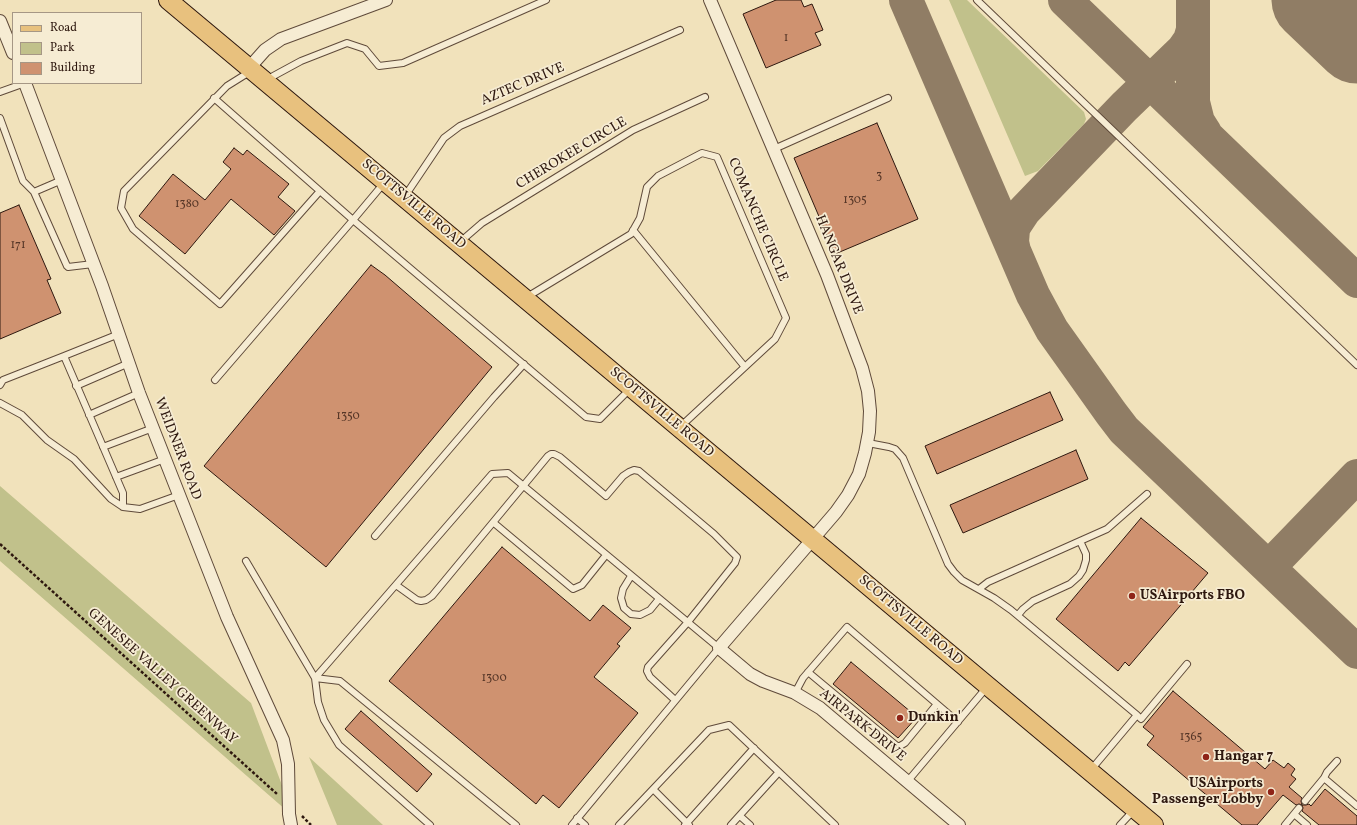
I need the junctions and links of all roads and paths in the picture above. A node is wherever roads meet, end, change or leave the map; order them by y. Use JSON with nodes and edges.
{"nodes":[{"id":1,"x":168,"y":0,"type":"edge"},
{"id":2,"x":386,"y":0,"type":"edge"},
{"id":3,"x":546,"y":0,"type":"edge"},
{"id":4,"x":710,"y":0,"type":"edge"},
{"id":5,"x":977,"y":0,"type":"edge"},
{"id":6,"x":0,"y":21,"type":"edge"},
{"id":7,"x":680,"y":30,"type":"dead end"},
{"id":8,"x":12,"y":51,"type":"edge"},
{"id":9,"x":256,"y":73,"type":"junction"},
{"id":10,"x":22,"y":84,"type":"edge"},
{"id":11,"x":25,"y":84,"type":"edge"},
{"id":12,"x":0,"y":92,"type":"edge"},
{"id":13,"x":705,"y":97,"type":"dead end"},
{"id":14,"x":214,"y":98,"type":"junction"},
{"id":15,"x":888,"y":98,"type":"dead end"},
{"id":16,"x":0,"y":118,"type":"edge"},
{"id":17,"x":774,"y":149,"type":"junction"},
{"id":18,"x":62,"y":180,"type":"junction"},
{"id":19,"x":385,"y":182,"type":"junction"},
{"id":20,"x":320,"y":191,"type":"junction"},
{"id":21,"x":34,"y":192,"type":"junction"},
{"id":22,"x":404,"y":198,"type":"junction"},
{"id":23,"x":353,"y":220,"type":"junction"},
{"id":24,"x":633,"y":230,"type":"junction"},
{"id":25,"x":459,"y":243,"type":"junction"},
{"id":26,"x":93,"y":264,"type":"junction"},
{"id":27,"x":525,"y":299,"type":"junction"},
{"id":28,"x":119,"y":334,"type":"junction"},
{"id":29,"x":64,"y":356,"type":"junction"},
{"id":30,"x":129,"y":363,"type":"junction"},
{"id":31,"x":524,"y":364,"type":"junction"},
{"id":32,"x":1357,"y":365,"type":"edge"},
{"id":33,"x":745,"y":367,"type":"junction"},
{"id":34,"x":215,"y":380,"type":"dead end"},
{"id":35,"x":0,"y":385,"type":"edge"},
{"id":36,"x":76,"y":386,"type":"junction"},
{"id":37,"x":631,"y":388,"type":"junction"},
{"id":38,"x":139,"y":393,"type":"junction"},
{"id":39,"x":0,"y":403,"type":"edge"},
{"id":40,"x":89,"y":414,"type":"junction"},
{"id":41,"x":153,"y":428,"type":"junction"},
{"id":42,"x":679,"y":428,"type":"junction"},
{"id":43,"x":868,"y":442,"type":"junction"},
{"id":44,"x":104,"y":447,"type":"junction"},
{"id":45,"x":165,"y":459,"type":"junction"},
{"id":46,"x":116,"y":477,"type":"junction"},
{"id":47,"x":523,"y":486,"type":"junction"},
{"id":48,"x":1147,"y":494,"type":"dead end"},
{"id":49,"x":179,"y":495,"type":"junction"},
{"id":50,"x":123,"y":507,"type":"junction"},
{"id":51,"x":494,"y":523,"type":"junction"},
{"id":52,"x":375,"y":536,"type":"dead end"},
{"id":53,"x":812,"y":539,"type":"junction"},
{"id":54,"x":1080,"y":541,"type":"junction"},
{"id":55,"x":0,"y":544,"type":"edge"},
{"id":56,"x":606,"y":555,"type":"junction"},
{"id":57,"x":246,"y":561,"type":"dead end"},
{"id":58,"x":631,"y":576,"type":"junction"},
{"id":59,"x":396,"y":585,"type":"junction"},
{"id":60,"x":979,"y":589,"type":"junction"},
{"id":61,"x":659,"y":599,"type":"junction"},
{"id":62,"x":1018,"y":615,"type":"junction"},
{"id":63,"x":688,"y":622,"type":"junction"},
{"id":64,"x":719,"y":648,"type":"junction"},
{"id":65,"x":1187,"y":664,"type":"dead end"},
{"id":66,"x":808,"y":672,"type":"junction"},
{"id":67,"x":316,"y":678,"type":"junction"},
{"id":68,"x":988,"y":686,"type":"junction"},
{"id":69,"x":795,"y":693,"type":"junction"},
{"id":70,"x":676,"y":700,"type":"junction"},
{"id":71,"x":937,"y":704,"type":"junction"},
{"id":72,"x":1136,"y":715,"type":"junction"},
{"id":73,"x":958,"y":722,"type":"junction"},
{"id":74,"x":754,"y":748,"type":"junction"},
{"id":75,"x":1338,"y":761,"type":"dead end"},
{"id":76,"x":1090,"y":771,"type":"junction"},
{"id":77,"x":779,"y":772,"type":"junction"},
{"id":78,"x":1324,"y":778,"type":"junction"},
{"id":79,"x":907,"y":782,"type":"junction"},
{"id":80,"x":653,"y":789,"type":"junction"},
{"id":81,"x":1305,"y":801,"type":"dead end"},
{"id":82,"x":289,"y":805,"type":"junction"},
{"id":83,"x":1357,"y":806,"type":"edge"},
{"id":84,"x":1299,"y":808,"type":"dead end"},
{"id":85,"x":1135,"y":809,"type":"junction"},
{"id":86,"x":1294,"y":814,"type":"junction"},
{"id":87,"x":740,"y":816,"type":"junction"},
{"id":88,"x":577,"y":818,"type":"junction"},
{"id":89,"x":687,"y":824,"type":"edge"},
{"id":90,"x":291,"y":825,"type":"edge"},
{"id":91,"x":312,"y":825,"type":"edge"},
{"id":92,"x":430,"y":825,"type":"edge"},
{"id":93,"x":516,"y":825,"type":"edge"},
{"id":94,"x":572,"y":825,"type":"edge"},
{"id":95,"x":585,"y":825,"type":"edge"},
{"id":96,"x":619,"y":825,"type":"edge"},
{"id":97,"x":731,"y":825,"type":"edge"},
{"id":98,"x":750,"y":825,"type":"edge"},
{"id":99,"x":835,"y":825,"type":"edge"},
{"id":100,"x":959,"y":825,"type":"edge"},
{"id":101,"x":1120,"y":825,"type":"edge"},
{"id":102,"x":1154,"y":825,"type":"edge"},
{"id":103,"x":1285,"y":825,"type":"edge"},
{"id":104,"x":1307,"y":825,"type":"edge"}],
"edges":[{"from":1,"to":9,"type":"main road","name":"SCOTTSVILLE ROAD"},
{"from":2,"to":9,"type":"street"},
{"from":3,"to":9,"type":"lane"},
{"from":4,"to":17,"type":"street","name":"HANGAR DRIVE"},
{"from":5,"to":32,"type":"lane"},
{"from":6,"to":8,"type":"street"},
{"from":7,"to":22,"type":"lane","name":"AZTEC DRIVE"},
{"from":9,"to":14,"type":"lane"},
{"from":9,"to":19,"type":"main road","name":"SCOTTSVILLE ROAD"},
{"from":10,"to":12,"type":"lane"},
{"from":11,"to":18,"type":"street","name":"WEIDNER ROAD"},
{"from":13,"to":25,"type":"lane","name":"CHEROKEE CIRCLE"},
{"from":14,"to":20,"type":"lane"},
{"from":14,"to":20,"type":"lane"},
{"from":15,"to":17,"type":"lane"},
{"from":16,"to":21,"type":"lane"},
{"from":17,"to":43,"type":"street","name":"HANGAR DRIVE"},
{"from":18,"to":21,"type":"lane"},
{"from":18,"to":26,"type":"street","name":"WEIDNER ROAD"},
{"from":19,"to":22,"type":"main road","name":"SCOTTSVILLE ROAD"},
{"from":19,"to":23,"type":"lane"},
{"from":20,"to":23,"type":"lane"},
{"from":21,"to":26,"type":"lane"},
{"from":22,"to":25,"type":"main road","name":"SCOTTSVILLE ROAD"},
{"from":23,"to":31,"type":"lane"},
{"from":23,"to":34,"type":"lane"},
{"from":24,"to":27,"type":"lane","name":"COMANCHE CIRCLE"},
{"from":24,"to":33,"type":"lane"},
{"from":24,"to":33,"type":"lane","name":"COMANCHE CIRCLE"},
{"from":25,"to":27,"type":"main road","name":"SCOTTSVILLE ROAD"},
{"from":26,"to":28,"type":"street","name":"WEIDNER ROAD"},
{"from":27,"to":37,"type":"main road","name":"SCOTTSVILLE ROAD"},
{"from":28,"to":29,"type":"lane"},
{"from":28,"to":30,"type":"street","name":"WEIDNER ROAD"},
{"from":29,"to":35,"type":"lane"},
{"from":29,"to":36,"type":"lane"},
{"from":30,"to":36,"type":"lane"},
{"from":30,"to":38,"type":"street","name":"WEIDNER ROAD"},
{"from":31,"to":37,"type":"lane"},
{"from":31,"to":52,"type":"lane"},
{"from":33,"to":42,"type":"lane","name":"COMANCHE CIRCLE"},
{"from":36,"to":40,"type":"lane"},
{"from":37,"to":42,"type":"main road","name":"SCOTTSVILLE ROAD"},
{"from":38,"to":40,"type":"lane"},
{"from":38,"to":41,"type":"street","name":"WEIDNER ROAD"},
{"from":39,"to":50,"type":"lane"},
{"from":40,"to":44,"type":"lane"},
{"from":41,"to":44,"type":"lane"},
{"from":41,"to":45,"type":"street","name":"WEIDNER ROAD"},
{"from":42,"to":53,"type":"main road","name":"SCOTTSVILLE ROAD"},
{"from":43,"to":53,"type":"street","name":"HANGAR DRIVE"},
{"from":43,"to":60,"type":"lane"},
{"from":44,"to":46,"type":"lane"},
{"from":45,"to":46,"type":"lane"},
{"from":45,"to":49,"type":"street","name":"WEIDNER ROAD"},
{"from":46,"to":50,"type":"lane"},
{"from":47,"to":51,"type":"lane"},
{"from":47,"to":56,"type":"lane"},
{"from":47,"to":59,"type":"lane"},
{"from":47,"to":63,"type":"lane"},
{"from":48,"to":54,"type":"lane"},
{"from":49,"to":50,"type":"lane"},
{"from":49,"to":82,"type":"street","name":"WEIDNER ROAD"},
{"from":51,"to":56,"type":"lane"},
{"from":51,"to":59,"type":"lane"},
{"from":53,"to":64,"type":"street"},
{"from":53,"to":68,"type":"main road","name":"SCOTTSVILLE ROAD"},
{"from":54,"to":60,"type":"lane"},
{"from":54,"to":62,"type":"lane"},
{"from":55,"to":82,"type":"path","name":"GENESEE VALLEY GREENWAY"},
{"from":56,"to":58,"type":"lane"},
{"from":57,"to":67,"type":"lane"},
{"from":58,"to":61,"type":"lane"},
{"from":58,"to":61,"type":"lane"},
{"from":59,"to":67,"type":"lane"},
{"from":60,"to":62,"type":"lane"},
{"from":61,"to":63,"type":"lane"},
{"from":62,"to":72,"type":"lane"},
{"from":63,"to":64,"type":"lane"},
{"from":63,"to":70,"type":"lane"},
{"from":64,"to":69,"type":"street","name":"AIRPARK DRIVE"},
{"from":64,"to":70,"type":"lane"},
{"from":65,"to":72,"type":"lane"},
{"from":66,"to":69,"type":"lane"},
{"from":66,"to":71,"type":"lane"},
{"from":66,"to":71,"type":"lane"},
{"from":67,"to":92,"type":"lane"},
{"from":67,"to":93,"type":"lane"},
{"from":68,"to":73,"type":"lane"},
{"from":68,"to":76,"type":"main road","name":"SCOTTSVILLE ROAD"},
{"from":69,"to":79,"type":"street","name":"AIRPARK DRIVE"},
{"from":70,"to":88,"type":"lane"},
{"from":71,"to":73,"type":"lane"},
{"from":72,"to":76,"type":"lane"},
{"from":73,"to":79,"type":"lane"},
{"from":74,"to":77,"type":"lane"},
{"from":74,"to":80,"type":"lane"},
{"from":74,"to":89,"type":"lane"},
{"from":75,"to":78,"type":"lane"},
{"from":76,"to":85,"type":"main road","name":"SCOTTSVILLE ROAD"},
{"from":77,"to":87,"type":"lane"},
{"from":77,"to":99,"type":"lane"},
{"from":78,"to":81,"type":"lane"},
{"from":78,"to":83,"type":"lane"},
{"from":79,"to":100,"type":"street","name":"AIRPARK DRIVE"},
{"from":80,"to":89,"type":"lane"},
{"from":80,"to":96,"type":"lane"},
{"from":82,"to":90,"type":"street","name":"WEIDNER ROAD"},
{"from":82,"to":91,"type":"path","name":"GENESEE VALLEY GREENWAY"},
{"from":84,"to":86,"type":"lane"},
{"from":85,"to":101,"type":"lane"},
{"from":85,"to":102,"type":"main road","name":"SCOTTSVILLE ROAD"},
{"from":86,"to":103,"type":"lane"},
{"from":86,"to":104,"type":"lane"},
{"from":87,"to":97,"type":"lane"},
{"from":87,"to":98,"type":"lane"},
{"from":88,"to":94,"type":"lane"},
{"from":88,"to":95,"type":"lane"}]}
